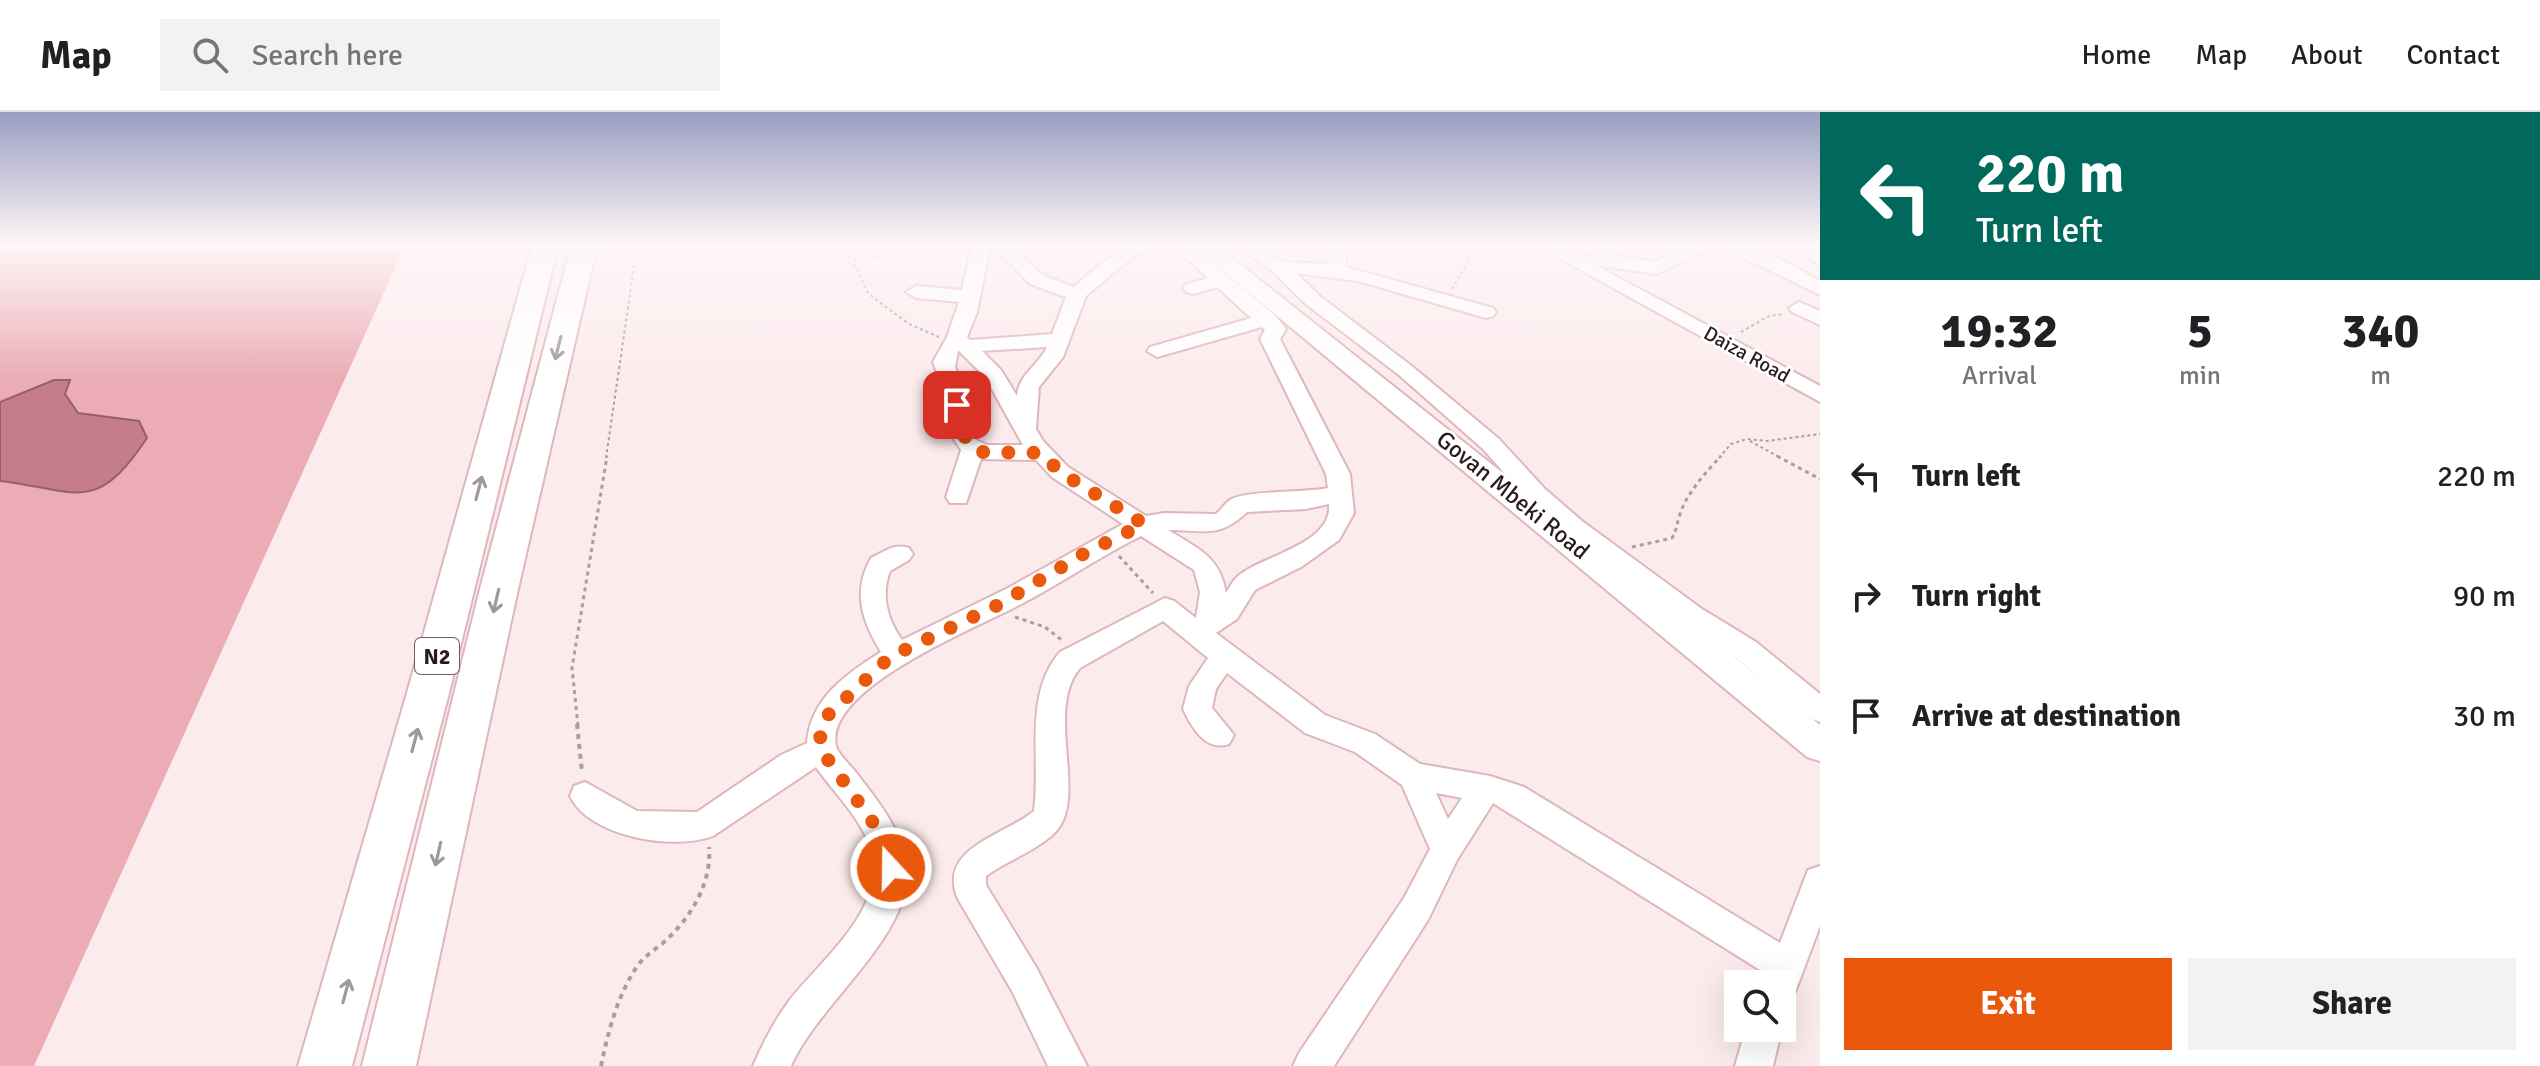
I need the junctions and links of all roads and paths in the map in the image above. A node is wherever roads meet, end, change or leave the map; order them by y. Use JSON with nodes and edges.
{"nodes":[{"id":1,"x":533,"y":291,"type":"edge"},
{"id":2,"x":573,"y":291,"type":"edge"},
{"id":3,"x":631,"y":291,"type":"edge"},
{"id":4,"x":867,"y":291,"type":"edge"},
{"id":5,"x":971,"y":291,"type":"edge"},
{"id":6,"x":1067,"y":291,"type":"edge"},
{"id":7,"x":1081,"y":291,"type":"edge"},
{"id":8,"x":1235,"y":291,"type":"edge"},
{"id":9,"x":1259,"y":291,"type":"edge"},
{"id":10,"x":1307,"y":291,"type":"edge"},
{"id":11,"x":1423,"y":291,"type":"edge"},
{"id":12,"x":1447,"y":291,"type":"edge"},
{"id":13,"x":1631,"y":291,"type":"edge"},
{"id":14,"x":916,"y":292,"type":"dead end"},
{"id":15,"x":1077,"y":294,"type":"junction"},
{"id":16,"x":970,"y":297,"type":"junction"},
{"id":17,"x":1441,"y":298,"type":"junction"},
{"id":18,"x":1799,"y":308,"type":"joint"},
{"id":19,"x":1486,"y":312,"type":"dead end"},
{"id":20,"x":1423,"y":314,"type":"dead end"},
{"id":21,"x":1268,"y":319,"type":"junction"},
{"id":22,"x":1820,"y":319,"type":"edge"},
{"id":23,"x":1059,"y":340,"type":"junction"},
{"id":24,"x":1723,"y":340,"type":"junction"},
{"id":25,"x":959,"y":342,"type":"junction"},
{"id":26,"x":1157,"y":351,"type":"dead end"},
{"id":27,"x":1007,"y":394,"type":"junction"},
{"id":28,"x":1820,"y":395,"type":"edge"},
{"id":29,"x":958,"y":416,"type":"junction"},
{"id":30,"x":1027,"y":428,"type":"junction"},
{"id":31,"x":1820,"y":434,"type":"edge"},
{"id":32,"x":1747,"y":439,"type":"junction"},
{"id":33,"x":973,"y":449,"type":"junction"},
{"id":34,"x":1041,"y":453,"type":"junction"},
{"id":35,"x":1820,"y":479,"type":"edge"},
{"id":36,"x":1342,"y":493,"type":"junction"},
{"id":37,"x":958,"y":497,"type":"dead end"},
{"id":38,"x":1144,"y":524,"type":"junction"},
{"id":39,"x":1104,"y":544,"type":"junction"},
{"id":40,"x":900,"y":554,"type":"dead end"},
{"id":41,"x":1614,"y":555,"type":"junction"},
{"id":42,"x":1000,"y":604,"type":"junction"},
{"id":43,"x":1165,"y":608,"type":"junction"},
{"id":44,"x":1204,"y":630,"type":"junction"},
{"id":45,"x":1091,"y":649,"type":"junction"},
{"id":46,"x":897,"y":653,"type":"junction"},
{"id":47,"x":1225,"y":655,"type":"junction"},
{"id":48,"x":1820,"y":710,"type":"edge"},
{"id":49,"x":1219,"y":735,"type":"dead end"},
{"id":50,"x":1820,"y":746,"type":"edge"},
{"id":51,"x":821,"y":750,"type":"junction"},
{"id":52,"x":1413,"y":776,"type":"junction"},
{"id":53,"x":1485,"y":789,"type":"junction"},
{"id":54,"x":585,"y":796,"type":"joint"},
{"id":55,"x":702,"y":826,"type":"junction"},
{"id":56,"x":1446,"y":850,"type":"junction"},
{"id":57,"x":1820,"y":881,"type":"edge"},
{"id":58,"x":1775,"y":970,"type":"edge"},
{"id":59,"x":1786,"y":970,"type":"edge"},
{"id":60,"x":1760,"y":1042,"type":"edge"},
{"id":61,"x":325,"y":1066,"type":"edge"},
{"id":62,"x":389,"y":1066,"type":"edge"},
{"id":63,"x":601,"y":1066,"type":"edge"},
{"id":64,"x":772,"y":1066,"type":"edge"},
{"id":65,"x":1068,"y":1066,"type":"edge"},
{"id":66,"x":1312,"y":1066,"type":"edge"},
{"id":67,"x":1754,"y":1066,"type":"edge"}],
"edges":[{"from":61,"to":1,"type":"highway","number":"N2","one_way":true},
{"from":2,"to":62,"type":"highway","number":"N2","one_way":true},
{"from":3,"to":54,"type":"path"},
{"from":4,"to":25,"type":"path"},
{"from":5,"to":16,"type":"street"},
{"from":6,"to":15,"type":"street"},
{"from":7,"to":15,"type":"street"},
{"from":8,"to":21,"type":"street"},
{"from":9,"to":50,"type":"main road","name":"Govan Mbeki Road"},
{"from":10,"to":41,"type":"street"},
{"from":11,"to":17,"type":"street"},
{"from":12,"to":17,"type":"path"},
{"from":13,"to":24,"type":"street","name":"Daiza Road"},
{"from":14,"to":16,"type":"street"},
{"from":15,"to":23,"type":"street"},
{"from":16,"to":25,"type":"street"},
{"from":17,"to":19,"type":"street"},
{"from":17,"to":20,"type":"street"},
{"from":18,"to":22,"type":"street"},
{"from":18,"to":24,"type":"path"},
{"from":21,"to":26,"type":"street"},
{"from":21,"to":36,"type":"street"},
{"from":23,"to":25,"type":"street"},
{"from":23,"to":30,"type":"street"},
{"from":24,"to":28,"type":"street","name":"Daiza Road"},
{"from":25,"to":27,"type":"street"},
{"from":25,"to":29,"type":"street"},
{"from":27,"to":29,"type":"path"},
{"from":27,"to":30,"type":"street"},
{"from":29,"to":33,"type":"street"},
{"from":30,"to":34,"type":"street"},
{"from":31,"to":32,"type":"path"},
{"from":32,"to":35,"type":"path"},
{"from":32,"to":41,"type":"path"},
{"from":33,"to":34,"type":"street"},
{"from":33,"to":37,"type":"street"},
{"from":34,"to":38,"type":"street"},
{"from":36,"to":38,"type":"street"},
{"from":36,"to":44,"type":"street"},
{"from":38,"to":39,"type":"street"},
{"from":38,"to":44,"type":"street"},
{"from":39,"to":42,"type":"street"},
{"from":39,"to":43,"type":"path"},
{"from":40,"to":46,"type":"street"},
{"from":41,"to":48,"type":"street"},
{"from":42,"to":45,"type":"path"},
{"from":42,"to":46,"type":"street"},
{"from":43,"to":44,"type":"street"},
{"from":43,"to":45,"type":"street"},
{"from":44,"to":47,"type":"street"},
{"from":45,"to":65,"type":"street"},
{"from":46,"to":51,"type":"street"},
{"from":47,"to":49,"type":"street"},
{"from":47,"to":52,"type":"street"},
{"from":51,"to":55,"type":"street"},
{"from":51,"to":64,"type":"street"},
{"from":52,"to":53,"type":"street"},
{"from":52,"to":56,"type":"street"},
{"from":53,"to":56,"type":"street"},
{"from":53,"to":58,"type":"street"},
{"from":54,"to":55,"type":"street"},
{"from":55,"to":63,"type":"path"},
{"from":56,"to":66,"type":"street"},
{"from":57,"to":59,"type":"street"},
{"from":60,"to":67,"type":"street"}]}
